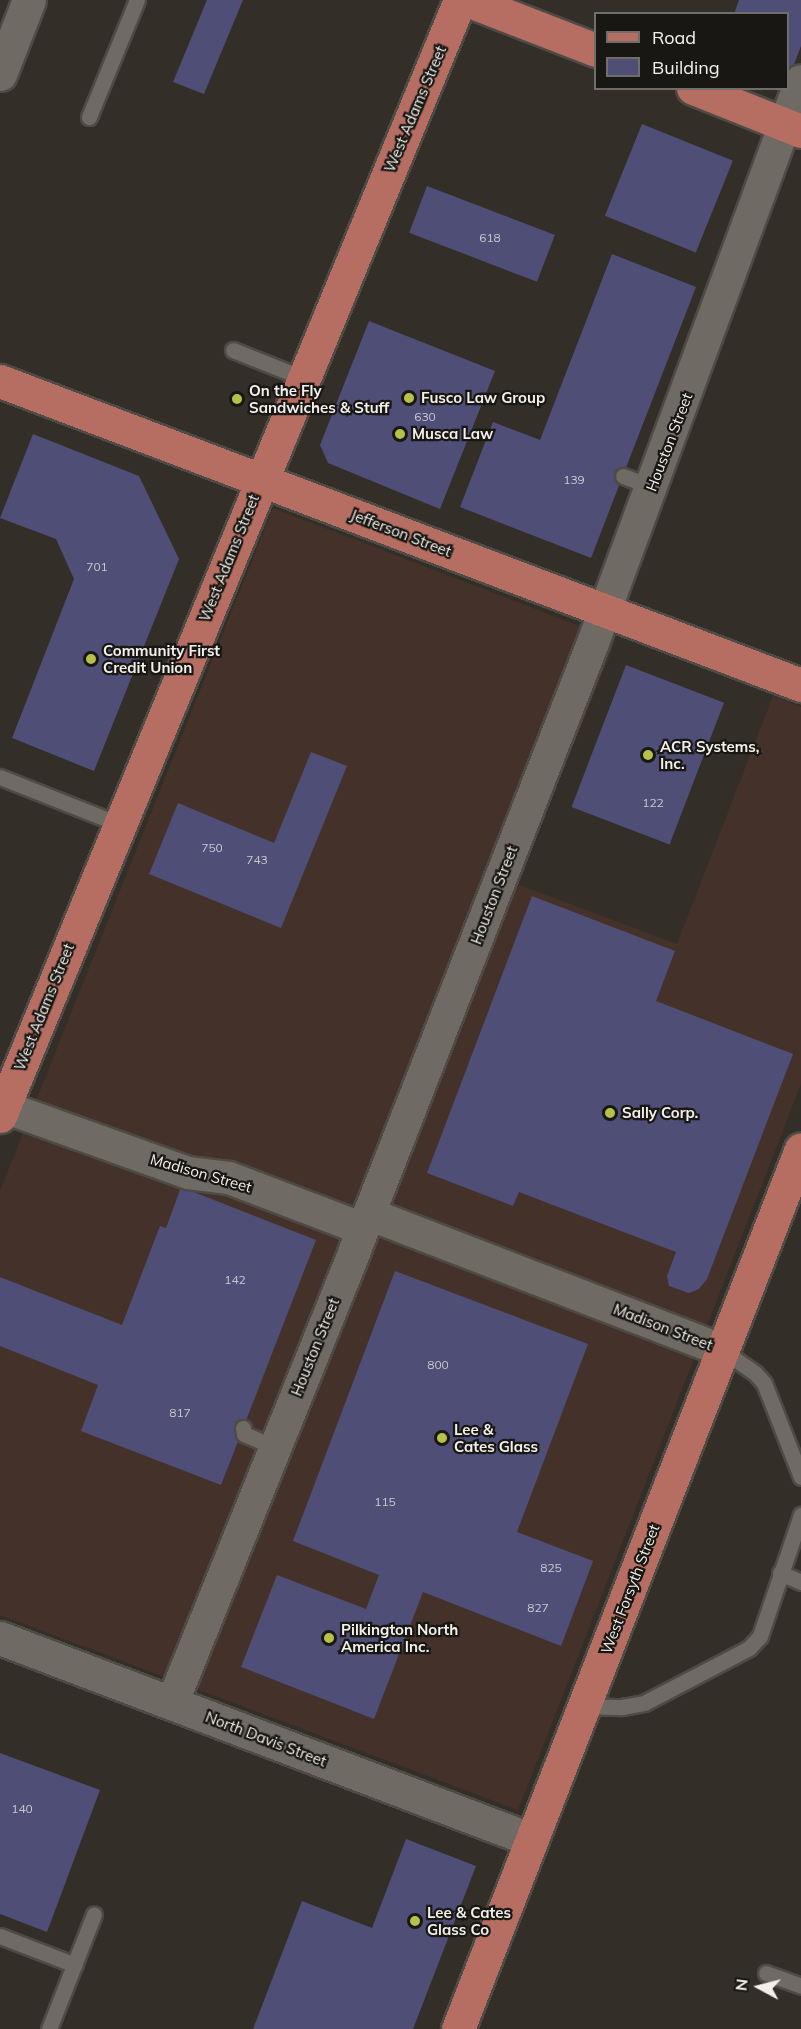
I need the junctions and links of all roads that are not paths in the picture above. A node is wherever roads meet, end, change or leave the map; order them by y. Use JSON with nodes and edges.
{"nodes":[{"id":1,"x":29,"y":0,"type":"edge"},
{"id":2,"x":137,"y":0,"type":"edge"},
{"id":3,"x":460,"y":0,"type":"edge"},
{"id":4,"x":467,"y":0,"type":"edge"},
{"id":5,"x":594,"y":49,"type":"edge"},
{"id":6,"x":0,"y":74,"type":"edge"},
{"id":7,"x":801,"y":81,"type":"edge"},
{"id":8,"x":698,"y":90,"type":"edge"},
{"id":9,"x":89,"y":117,"type":"dead end"},
{"id":10,"x":792,"y":127,"type":"edge"},
{"id":11,"x":233,"y":350,"type":"dead end"},
{"id":12,"x":303,"y":378,"type":"junction"},
{"id":13,"x":0,"y":381,"type":"edge"},
{"id":14,"x":623,"y":476,"type":"dead end"},
{"id":15,"x":261,"y":479,"type":"junction"},
{"id":16,"x":652,"y":487,"type":"junction"},
{"id":17,"x":605,"y":612,"type":"junction"},
{"id":18,"x":801,"y":685,"type":"edge"},
{"id":19,"x":0,"y":777,"type":"edge"},
{"id":20,"x":119,"y":824,"type":"junction"},
{"id":21,"x":2,"y":1112,"type":"edge"},
{"id":22,"x":801,"y":1149,"type":"edge"},
{"id":23,"x":366,"y":1222,"type":"junction"},
{"id":24,"x":722,"y":1350,"type":"junction"},
{"id":25,"x":243,"y":1428,"type":"dead end"},
{"id":26,"x":275,"y":1447,"type":"junction"},
{"id":27,"x":801,"y":1477,"type":"edge"},
{"id":28,"x":801,"y":1515,"type":"edge"},
{"id":29,"x":780,"y":1573,"type":"junction"},
{"id":30,"x":801,"y":1582,"type":"edge"},
{"id":31,"x":0,"y":1638,"type":"edge"},
{"id":32,"x":172,"y":1704,"type":"junction"},
{"id":33,"x":584,"y":1706,"type":"junction"},
{"id":34,"x":532,"y":1840,"type":"junction"},
{"id":35,"x":94,"y":1914,"type":"dead end"},
{"id":36,"x":0,"y":1936,"type":"edge"},
{"id":37,"x":75,"y":1965,"type":"junction"},
{"id":38,"x":766,"y":1973,"type":"dead end"},
{"id":39,"x":801,"y":1986,"type":"edge"},
{"id":40,"x":50,"y":2029,"type":"edge"},
{"id":41,"x":458,"y":2029,"type":"edge"}],
"edges":[{"from":1,"to":6,"type":"street"},
{"from":2,"to":9,"type":"lane"},
{"from":3,"to":12,"type":"main road","name":"West Adams Street"},
{"from":4,"to":5,"type":"main road"},
{"from":7,"to":10,"type":"street","name":"Houston Street"},
{"from":8,"to":10,"type":"main road"},
{"from":10,"to":16,"type":"street","name":"Houston Street"},
{"from":11,"to":12,"type":"lane"},
{"from":12,"to":15,"type":"main road","name":"West Adams Street"},
{"from":13,"to":15,"type":"main road","name":"Jefferson Street"},
{"from":14,"to":16,"type":"lane"},
{"from":15,"to":17,"type":"main road","name":"Jefferson Street"},
{"from":15,"to":20,"type":"main road","name":"West Adams Street"},
{"from":16,"to":17,"type":"street","name":"Houston Street"},
{"from":17,"to":18,"type":"main road","name":"Jefferson Street"},
{"from":17,"to":23,"type":"street","name":"Houston Street"},
{"from":19,"to":20,"type":"lane"},
{"from":20,"to":21,"type":"main road","name":"West Adams Street"},
{"from":21,"to":23,"type":"street","name":"Madison Street"},
{"from":22,"to":24,"type":"main road","name":"West Forsyth Street"},
{"from":23,"to":24,"type":"street","name":"Madison Street"},
{"from":23,"to":26,"type":"street","name":"Houston Street"},
{"from":24,"to":27,"type":"lane"},
{"from":24,"to":33,"type":"main road","name":"West Forsyth Street"},
{"from":25,"to":26,"type":"lane"},
{"from":26,"to":32,"type":"street","name":"Houston Street"},
{"from":28,"to":29,"type":"lane"},
{"from":29,"to":30,"type":"lane"},
{"from":29,"to":33,"type":"lane"},
{"from":31,"to":32,"type":"street","name":"North Davis Street"},
{"from":32,"to":34,"type":"street","name":"North Davis Street"},
{"from":33,"to":34,"type":"main road","name":"West Forsyth Street"},
{"from":34,"to":41,"type":"main road","name":"West Forsyth Street"},
{"from":35,"to":37,"type":"lane"},
{"from":36,"to":37,"type":"lane"},
{"from":37,"to":40,"type":"lane"},
{"from":38,"to":39,"type":"lane"}]}
